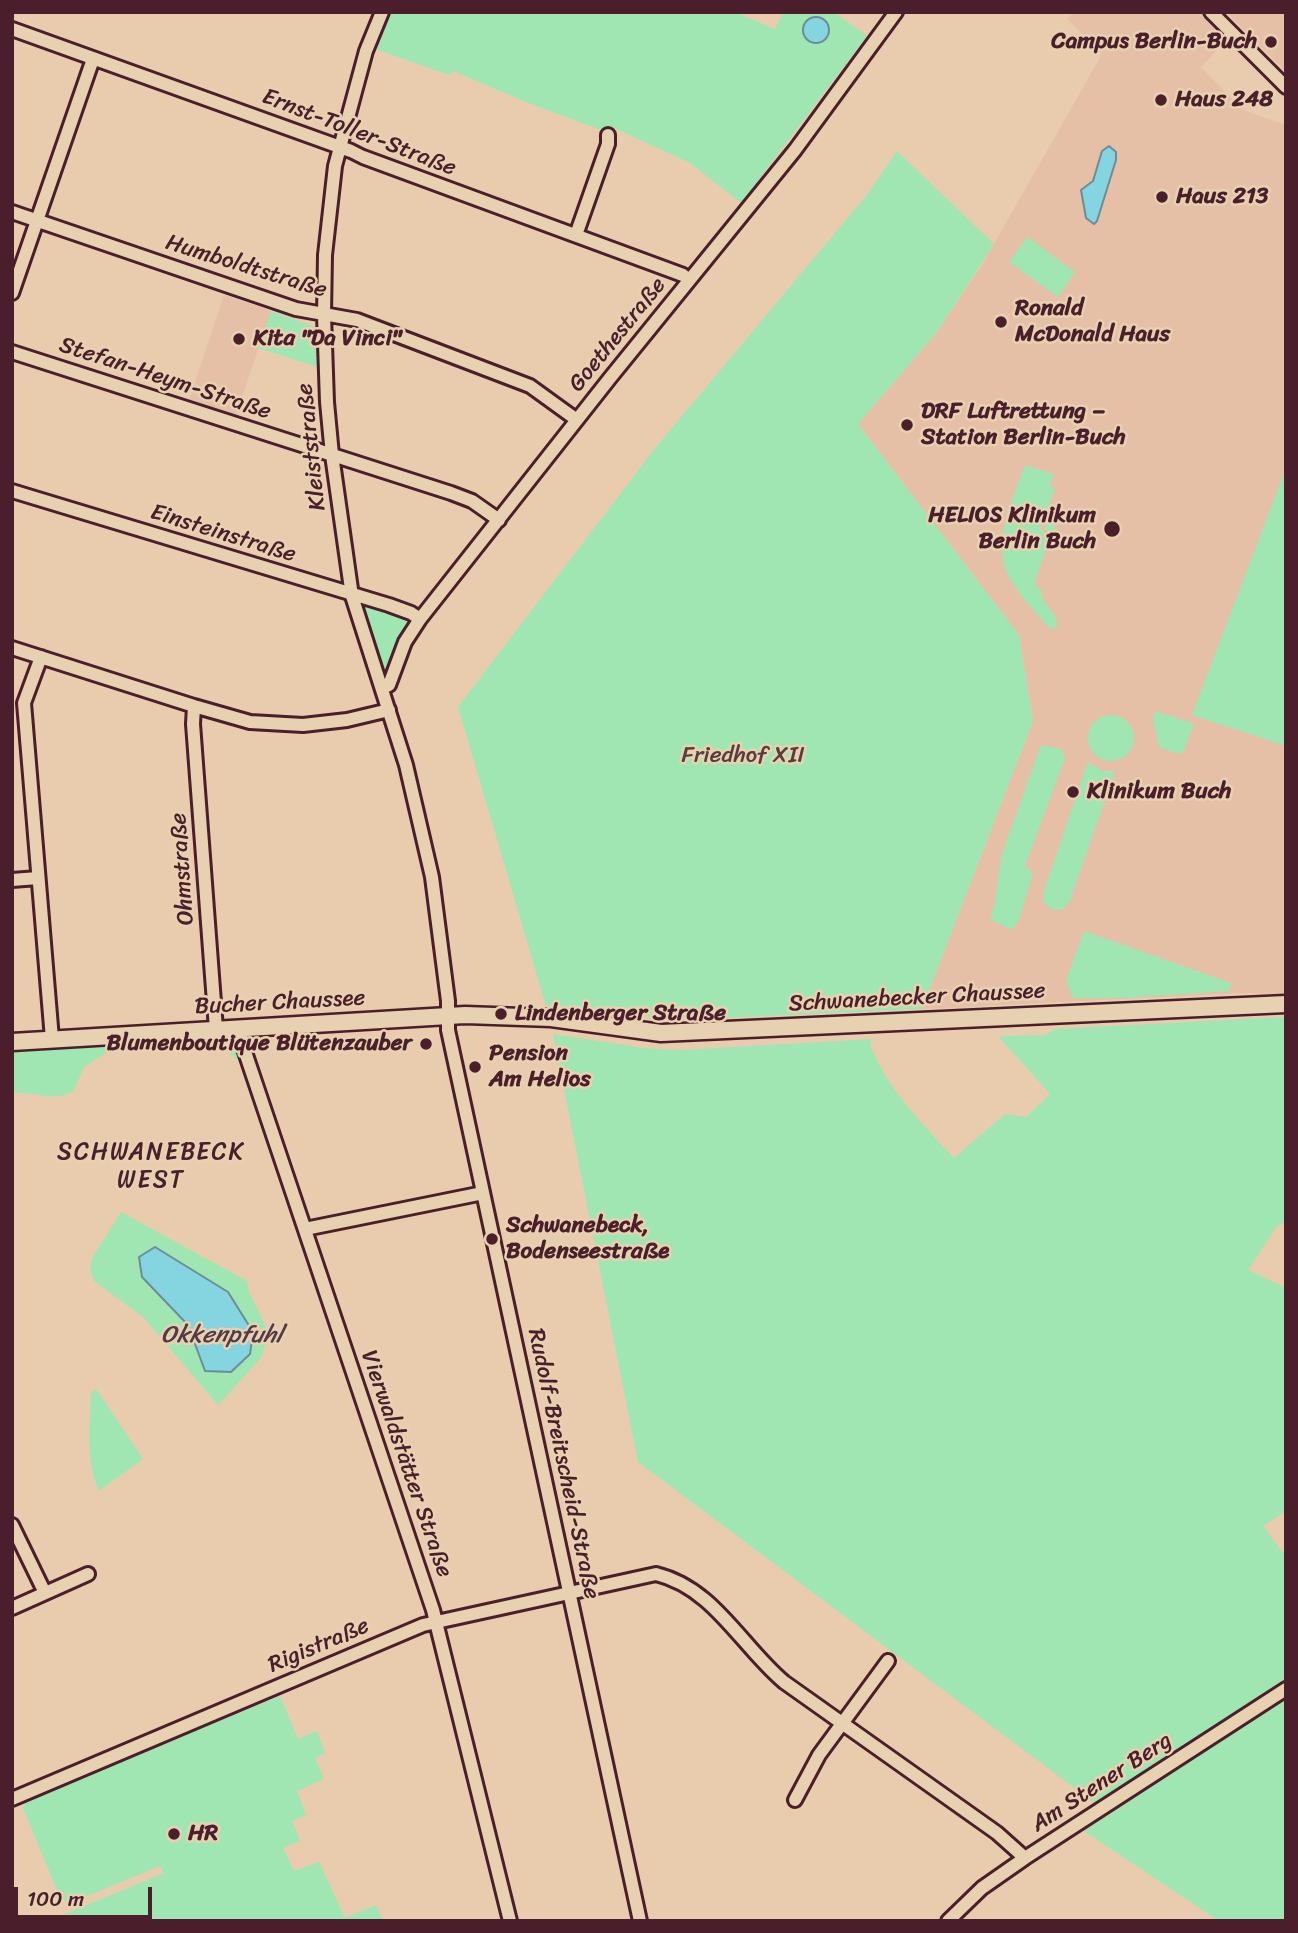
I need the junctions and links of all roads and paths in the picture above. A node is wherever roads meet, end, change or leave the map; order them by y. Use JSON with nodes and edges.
{"nodes":[{"id":1,"x":382,"y":12,"type":"edge"},
{"id":2,"x":896,"y":12,"type":"edge"},
{"id":3,"x":1212,"y":12,"type":"edge"},
{"id":4,"x":12,"y":29,"type":"edge"},
{"id":5,"x":93,"y":59,"type":"junction"},
{"id":6,"x":1286,"y":87,"type":"edge"},
{"id":7,"x":608,"y":135,"type":"dead end"},
{"id":8,"x":341,"y":148,"type":"junction"},
{"id":9,"x":12,"y":212,"type":"edge"},
{"id":10,"x":38,"y":220,"type":"junction"},
{"id":11,"x":576,"y":236,"type":"junction"},
{"id":12,"x":689,"y":280,"type":"junction"},
{"id":13,"x":12,"y":293,"type":"edge"},
{"id":14,"x":324,"y":315,"type":"junction"},
{"id":15,"x":12,"y":352,"type":"edge"},
{"id":16,"x":577,"y":420,"type":"junction"},
{"id":17,"x":332,"y":455,"type":"junction"},
{"id":18,"x":12,"y":491,"type":"edge"},
{"id":19,"x":499,"y":520,"type":"junction"},
{"id":20,"x":352,"y":596,"type":"junction"},
{"id":21,"x":420,"y":619,"type":"junction"},
{"id":22,"x":12,"y":648,"type":"edge"},
{"id":23,"x":41,"y":657,"type":"junction"},
{"id":24,"x":382,"y":688,"type":"junction"},
{"id":25,"x":194,"y":706,"type":"junction"},
{"id":26,"x":389,"y":710,"type":"junction"},
{"id":27,"x":38,"y":878,"type":"junction"},
{"id":28,"x":12,"y":880,"type":"edge"},
{"id":29,"x":1286,"y":1004,"type":"edge"},
{"id":30,"x":448,"y":1016,"type":"junction"},
{"id":31,"x":551,"y":1018,"type":"joint"},
{"id":32,"x":240,"y":1028,"type":"junction"},
{"id":33,"x":216,"y":1029,"type":"junction"},
{"id":34,"x":52,"y":1039,"type":"junction"},
{"id":35,"x":12,"y":1042,"type":"edge"},
{"id":36,"x":483,"y":1193,"type":"junction"},
{"id":37,"x":305,"y":1230,"type":"junction"},
{"id":38,"x":12,"y":1525,"type":"edge"},
{"id":39,"x":88,"y":1574,"type":"dead end"},
{"id":40,"x":569,"y":1592,"type":"junction"},
{"id":41,"x":45,"y":1593,"type":"junction"},
{"id":42,"x":12,"y":1608,"type":"edge"},
{"id":43,"x":436,"y":1622,"type":"junction"},
{"id":44,"x":888,"y":1661,"type":"dead end"},
{"id":45,"x":1286,"y":1689,"type":"edge"},
{"id":46,"x":842,"y":1724,"type":"junction"},
{"id":47,"x":12,"y":1799,"type":"edge"},
{"id":48,"x":795,"y":1800,"type":"dead end"},
{"id":49,"x":1025,"y":1858,"type":"junction"},
{"id":50,"x":510,"y":1921,"type":"edge"},
{"id":51,"x":640,"y":1921,"type":"edge"},
{"id":52,"x":948,"y":1921,"type":"edge"}],
"edges":[{"from":1,"to":8,"type":"street","name":"Kleiststraße"},
{"from":2,"to":12,"type":"street","name":"Goethestraße"},
{"from":3,"to":6,"type":"street"},
{"from":4,"to":5,"type":"street","name":"Ernst-Toller-Straße"},
{"from":5,"to":8,"type":"street","name":"Ernst-Toller-Straße"},
{"from":5,"to":10,"type":"street"},
{"from":7,"to":11,"type":"street"},
{"from":8,"to":11,"type":"street","name":"Ernst-Toller-Straße"},
{"from":8,"to":14,"type":"street","name":"Kleiststraße"},
{"from":9,"to":10,"type":"street","name":"Humboldtstraße"},
{"from":10,"to":13,"type":"street"},
{"from":10,"to":14,"type":"street","name":"Humboldtstraße"},
{"from":11,"to":12,"type":"street","name":"Ernst-Toller-Straße"},
{"from":12,"to":16,"type":"street","name":"Goethestraße"},
{"from":14,"to":16,"type":"street","name":"Humboldtstraße"},
{"from":14,"to":17,"type":"street","name":"Kleiststraße"},
{"from":15,"to":17,"type":"street","name":"Stefan-Heym-Straße"},
{"from":16,"to":19,"type":"street","name":"Goethestraße"},
{"from":17,"to":19,"type":"street","name":"Stefan-Heym-Straße"},
{"from":17,"to":20,"type":"street","name":"Kleiststraße"},
{"from":18,"to":20,"type":"street","name":"Einsteinstraße"},
{"from":19,"to":21,"type":"street","name":"Goethestraße"},
{"from":20,"to":21,"type":"street","name":"Einsteinstraße"},
{"from":20,"to":24,"type":"street","name":"Kleiststraße"},
{"from":21,"to":24,"type":"street","name":"Goethestraße"},
{"from":22,"to":23,"type":"street"},
{"from":23,"to":25,"type":"street"},
{"from":23,"to":27,"type":"street"},
{"from":24,"to":26,"type":"street","name":"Kleiststraße"},
{"from":25,"to":26,"type":"street"},
{"from":25,"to":33,"type":"street","name":"Ohmstraße"},
{"from":26,"to":30,"type":"street"},
{"from":27,"to":28,"type":"street"},
{"from":27,"to":34,"type":"street"},
{"from":29,"to":31,"type":"main road","name":"Schwanebecker Chaussee"},
{"from":30,"to":31,"type":"main road","name":"Bucher Chaussee"},
{"from":30,"to":32,"type":"main road","name":"Bucher Chaussee"},
{"from":30,"to":36,"type":"street","name":"Rudolf-Breitscheid-Straße"},
{"from":32,"to":33,"type":"main road","name":"Bucher Chaussee"},
{"from":32,"to":37,"type":"street","name":"Vierwaldstätter Straße"},
{"from":33,"to":34,"type":"main road","name":"Bucher Chaussee"},
{"from":34,"to":35,"type":"main road","name":"Bucher Chaussee"},
{"from":36,"to":37,"type":"street"},
{"from":36,"to":40,"type":"street","name":"Rudolf-Breitscheid-Straße"},
{"from":37,"to":43,"type":"street","name":"Vierwaldstätter Straße"},
{"from":38,"to":41,"type":"street"},
{"from":39,"to":41,"type":"street"},
{"from":40,"to":43,"type":"street","name":"Rigistraße"},
{"from":40,"to":46,"type":"street","name":"Rigistraße"},
{"from":40,"to":51,"type":"street","name":"Rudolf-Breitscheid-Straße"},
{"from":41,"to":42,"type":"street"},
{"from":43,"to":47,"type":"street","name":"Rigistraße"},
{"from":43,"to":50,"type":"street","name":"Vierwaldstätter Straße"},
{"from":44,"to":46,"type":"street"},
{"from":45,"to":49,"type":"street","name":"Am Stener Berg"},
{"from":46,"to":48,"type":"street"},
{"from":46,"to":49,"type":"street"},
{"from":49,"to":52,"type":"street","name":"Am Stener Berg"}]}
